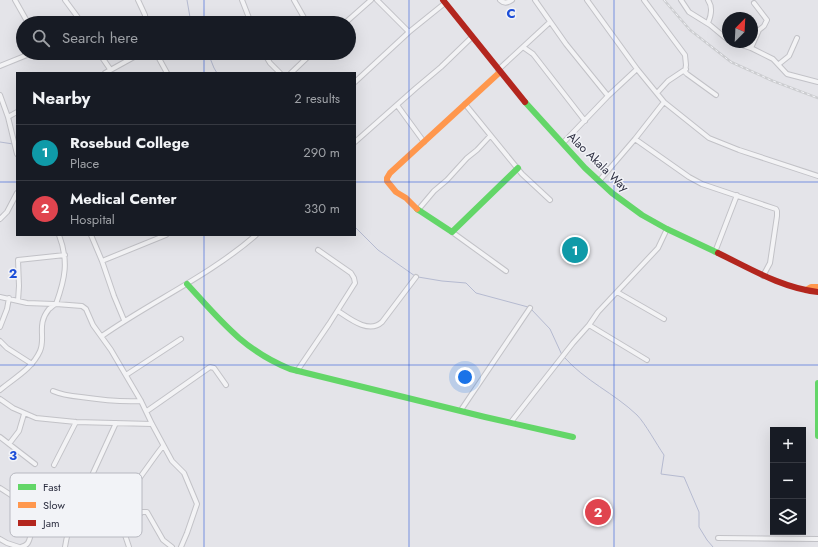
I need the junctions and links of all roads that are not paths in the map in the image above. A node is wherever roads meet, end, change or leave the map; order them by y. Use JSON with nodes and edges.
{"nodes":[{"id":1,"x":15,"y":0,"type":"edge"},
{"id":2,"x":65,"y":0,"type":"edge"},
{"id":3,"x":138,"y":0,"type":"edge"},
{"id":4,"x":242,"y":0,"type":"edge"},
{"id":5,"x":294,"y":0,"type":"edge"},
{"id":6,"x":371,"y":0,"type":"edge"},
{"id":7,"x":377,"y":0,"type":"edge"},
{"id":8,"x":500,"y":0,"type":"edge"},
{"id":9,"x":512,"y":0,"type":"edge"},
{"id":10,"x":534,"y":0,"type":"edge"},
{"id":11,"x":587,"y":0,"type":"edge"},
{"id":12,"x":644,"y":0,"type":"edge"},
{"id":13,"x":681,"y":0,"type":"edge"},
{"id":14,"x":708,"y":0,"type":"edge"},
{"id":15,"x":444,"y":2,"type":"edge"},
{"id":16,"x":754,"y":3,"type":"dead end"},
{"id":17,"x":24,"y":16,"type":"edge"},
{"id":18,"x":77,"y":16,"type":"edge"},
{"id":19,"x":145,"y":16,"type":"edge"},
{"id":20,"x":248,"y":16,"type":"edge"},
{"id":21,"x":303,"y":16,"type":"edge"},
{"id":22,"x":353,"y":16,"type":"edge"},
{"id":23,"x":550,"y":22,"type":"junction"},
{"id":24,"x":708,"y":23,"type":"junction"},
{"id":25,"x":409,"y":32,"type":"junction"},
{"id":26,"x":758,"y":32,"type":"edge"},
{"id":27,"x":722,"y":35,"type":"edge"},
{"id":28,"x":472,"y":37,"type":"junction"},
{"id":29,"x":797,"y":38,"type":"dead end"},
{"id":30,"x":523,"y":46,"type":"junction"},
{"id":31,"x":751,"y":48,"type":"edge"},
{"id":32,"x":16,"y":60,"type":"edge"},
{"id":33,"x":104,"y":60,"type":"edge"},
{"id":34,"x":128,"y":60,"type":"edge"},
{"id":35,"x":160,"y":60,"type":"edge"},
{"id":36,"x":268,"y":60,"type":"edge"},
{"id":37,"x":305,"y":60,"type":"edge"},
{"id":38,"x":779,"y":64,"type":"junction"},
{"id":39,"x":0,"y":66,"type":"edge"},
{"id":40,"x":110,"y":69,"type":"junction"},
{"id":41,"x":637,"y":69,"type":"junction"},
{"id":42,"x":686,"y":69,"type":"junction"},
{"id":43,"x":499,"y":71,"type":"junction"},
{"id":44,"x":106,"y":72,"type":"edge"},
{"id":45,"x":166,"y":72,"type":"edge"},
{"id":46,"x":279,"y":72,"type":"edge"},
{"id":47,"x":292,"y":72,"type":"edge"},
{"id":48,"x":356,"y":81,"type":"edge"},
{"id":49,"x":818,"y":82,"type":"edge"},
{"id":50,"x":657,"y":93,"type":"junction"},
{"id":51,"x":0,"y":94,"type":"edge"},
{"id":52,"x":716,"y":95,"type":"dead end"},
{"id":53,"x":608,"y":96,"type":"junction"},
{"id":54,"x":664,"y":102,"type":"junction"},
{"id":55,"x":465,"y":104,"type":"junction"},
{"id":56,"x":397,"y":105,"type":"junction"},
{"id":57,"x":16,"y":113,"type":"edge"},
{"id":58,"x":8,"y":117,"type":"junction"},
{"id":59,"x":585,"y":121,"type":"junction"},
{"id":60,"x":490,"y":136,"type":"junction"},
{"id":61,"x":635,"y":139,"type":"junction"},
{"id":62,"x":356,"y":141,"type":"edge"},
{"id":63,"x":424,"y":142,"type":"junction"},
{"id":64,"x":564,"y":143,"type":"junction"},
{"id":65,"x":16,"y":150,"type":"edge"},
{"id":66,"x":518,"y":168,"type":"junction"},
{"id":67,"x":818,"y":176,"type":"edge"},
{"id":68,"x":598,"y":181,"type":"junction"},
{"id":69,"x":16,"y":195,"type":"edge"},
{"id":70,"x":737,"y":195,"type":"junction"},
{"id":71,"x":550,"y":200,"type":"dead end"},
{"id":72,"x":418,"y":210,"type":"junction"},
{"id":73,"x":0,"y":219,"type":"edge"},
{"id":74,"x":667,"y":229,"type":"junction"},
{"id":75,"x":452,"y":232,"type":"junction"},
{"id":76,"x":59,"y":236,"type":"edge"},
{"id":77,"x":91,"y":236,"type":"edge"},
{"id":78,"x":164,"y":236,"type":"edge"},
{"id":79,"x":255,"y":236,"type":"edge"},
{"id":80,"x":318,"y":250,"type":"dead end"},
{"id":81,"x":715,"y":252,"type":"junction"},
{"id":82,"x":65,"y":255,"type":"junction"},
{"id":83,"x":102,"y":261,"type":"junction"},
{"id":84,"x":506,"y":271,"type":"dead end"},
{"id":85,"x":416,"y":276,"type":"dead end"},
{"id":86,"x":763,"y":276,"type":"junction"},
{"id":87,"x":186,"y":284,"type":"junction"},
{"id":88,"x":817,"y":290,"type":"edge"},
{"id":89,"x":617,"y":292,"type":"junction"},
{"id":90,"x":0,"y":297,"type":"edge"},
{"id":91,"x":9,"y":298,"type":"junction"},
{"id":92,"x":18,"y":301,"type":"junction"},
{"id":93,"x":55,"y":304,"type":"junction"},
{"id":94,"x":530,"y":308,"type":"dead end"},
{"id":95,"x":338,"y":311,"type":"junction"},
{"id":96,"x":124,"y":320,"type":"junction"},
{"id":97,"x":664,"y":320,"type":"dead end"},
{"id":98,"x":589,"y":325,"type":"junction"},
{"id":99,"x":0,"y":327,"type":"edge"},
{"id":100,"x":102,"y":336,"type":"junction"},
{"id":101,"x":181,"y":339,"type":"dead end"},
{"id":102,"x":0,"y":341,"type":"edge"},
{"id":103,"x":648,"y":360,"type":"dead end"},
{"id":104,"x":32,"y":364,"type":"junction"},
{"id":105,"x":296,"y":371,"type":"junction"},
{"id":106,"x":126,"y":375,"type":"junction"},
{"id":107,"x":818,"y":383,"type":"edge"},
{"id":108,"x":226,"y":385,"type":"dead end"},
{"id":109,"x":0,"y":390,"type":"edge"},
{"id":110,"x":53,"y":391,"type":"dead end"},
{"id":111,"x":0,"y":399,"type":"edge"},
{"id":112,"x":141,"y":401,"type":"junction"},
{"id":113,"x":461,"y":410,"type":"junction"},
{"id":114,"x":147,"y":411,"type":"junction"},
{"id":115,"x":24,"y":414,"type":"junction"},
{"id":116,"x":76,"y":422,"type":"junction"},
{"id":117,"x":511,"y":422,"type":"junction"},
{"id":118,"x":116,"y":423,"type":"junction"},
{"id":119,"x":152,"y":424,"type":"junction"},
{"id":120,"x":818,"y":436,"type":"edge"},
{"id":121,"x":0,"y":437,"type":"edge"},
{"id":122,"x":573,"y":437,"type":"dead end"},
{"id":123,"x":9,"y":444,"type":"junction"},
{"id":124,"x":164,"y":446,"type":"junction"},
{"id":125,"x":35,"y":464,"type":"dead end"},
{"id":126,"x":54,"y":465,"type":"dead end"},
{"id":127,"x":93,"y":473,"type":"dead end"},
{"id":128,"x":142,"y":475,"type":"edge"},
{"id":129,"x":0,"y":488,"type":"edge"},
{"id":130,"x":10,"y":495,"type":"edge"},
{"id":131,"x":142,"y":512,"type":"edge"},
{"id":132,"x":30,"y":537,"type":"edge"},
{"id":133,"x":67,"y":537,"type":"edge"},
{"id":134,"x":126,"y":537,"type":"edge"},
{"id":135,"x":718,"y":538,"type":"dead end"},
{"id":136,"x":0,"y":539,"type":"edge"},
{"id":137,"x":818,"y":539,"type":"edge"},
{"id":138,"x":20,"y":547,"type":"edge"},
{"id":139,"x":65,"y":547,"type":"edge"},
{"id":140,"x":129,"y":547,"type":"edge"},
{"id":141,"x":172,"y":547,"type":"edge"},
{"id":142,"x":181,"y":547,"type":"edge"}],
"edges":[{"from":1,"to":17,"type":"street"},
{"from":2,"to":18,"type":"street"},
{"from":3,"to":19,"type":"street"},
{"from":4,"to":20,"type":"street"},
{"from":5,"to":21,"type":"street"},
{"from":6,"to":22,"type":"street"},
{"from":7,"to":25,"type":"street"},
{"from":8,"to":9,"type":"street"},
{"from":10,"to":23,"type":"street"},
{"from":11,"to":41,"type":"street"},
{"from":12,"to":42,"type":"street"},
{"from":13,"to":24,"type":"street"},
{"from":14,"to":24,"type":"street"},
{"from":15,"to":25,"type":"street"},
{"from":15,"to":28,"type":"street","name":"Alao Akala Way"},
{"from":16,"to":26,"type":"street"},
{"from":23,"to":30,"type":"street"},
{"from":23,"to":53,"type":"street"},
{"from":24,"to":27,"type":"street"},
{"from":25,"to":48,"type":"street"},
{"from":28,"to":43,"type":"street","name":"Alao Akala Way"},
{"from":28,"to":56,"type":"street"},
{"from":29,"to":38,"type":"street"},
{"from":30,"to":43,"type":"street"},
{"from":30,"to":59,"type":"street"},
{"from":31,"to":38,"type":"street"},
{"from":32,"to":39,"type":"street"},
{"from":33,"to":40,"type":"street"},
{"from":34,"to":40,"type":"street"},
{"from":35,"to":45,"type":"street"},
{"from":36,"to":46,"type":"street"},
{"from":37,"to":47,"type":"street"},
{"from":38,"to":49,"type":"street"},
{"from":40,"to":44,"type":"street"},
{"from":41,"to":50,"type":"street"},
{"from":41,"to":53,"type":"street"},
{"from":42,"to":50,"type":"street"},
{"from":42,"to":52,"type":"street"},
{"from":43,"to":55,"type":"street"},
{"from":43,"to":64,"type":"street","name":"Alao Akala Way"},
{"from":50,"to":54,"type":"street"},
{"from":51,"to":58,"type":"street"},
{"from":53,"to":59,"type":"street"},
{"from":54,"to":61,"type":"street"},
{"from":54,"to":67,"type":"street"},
{"from":55,"to":60,"type":"street"},
{"from":55,"to":63,"type":"street"},
{"from":56,"to":62,"type":"street"},
{"from":56,"to":63,"type":"street"},
{"from":57,"to":58,"type":"street"},
{"from":58,"to":65,"type":"street"},
{"from":59,"to":64,"type":"street"},
{"from":60,"to":66,"type":"street"},
{"from":60,"to":72,"type":"street"},
{"from":61,"to":68,"type":"street"},
{"from":61,"to":70,"type":"street"},
{"from":63,"to":72,"type":"street"},
{"from":64,"to":68,"type":"street","name":"Alao Akala Way"},
{"from":66,"to":71,"type":"street"},
{"from":66,"to":75,"type":"street"},
{"from":68,"to":74,"type":"street","name":"Alao Akala Way"},
{"from":69,"to":73,"type":"street"},
{"from":70,"to":81,"type":"street"},
{"from":70,"to":86,"type":"street"},
{"from":72,"to":75,"type":"street"},
{"from":74,"to":81,"type":"street","name":"Alao Akala Way"},
{"from":74,"to":89,"type":"street"},
{"from":75,"to":84,"type":"street"},
{"from":76,"to":82,"type":"street"},
{"from":77,"to":83,"type":"street"},
{"from":78,"to":83,"type":"street"},
{"from":79,"to":87,"type":"street"},
{"from":80,"to":95,"type":"street"},
{"from":81,"to":86,"type":"street","name":"Alao Akala Way"},
{"from":82,"to":92,"type":"street"},
{"from":82,"to":93,"type":"street"},
{"from":83,"to":96,"type":"street"},
{"from":85,"to":95,"type":"street"},
{"from":86,"to":88,"type":"street","name":"Alao Akala Way"},
{"from":87,"to":96,"type":"street"},
{"from":87,"to":105,"type":"street"},
{"from":89,"to":97,"type":"street"},
{"from":89,"to":98,"type":"street"},
{"from":90,"to":91,"type":"street"},
{"from":91,"to":92,"type":"street"},
{"from":91,"to":99,"type":"street"},
{"from":92,"to":93,"type":"street"},
{"from":93,"to":100,"type":"street"},
{"from":93,"to":104,"type":"street"},
{"from":94,"to":113,"type":"street"},
{"from":95,"to":105,"type":"street"},
{"from":96,"to":100,"type":"street"},
{"from":98,"to":103,"type":"street"},
{"from":98,"to":117,"type":"street"},
{"from":100,"to":106,"type":"street"},
{"from":101,"to":106,"type":"street"},
{"from":102,"to":104,"type":"street"},
{"from":104,"to":109,"type":"street"},
{"from":105,"to":113,"type":"street"},
{"from":106,"to":112,"type":"street"},
{"from":107,"to":120,"type":"street"},
{"from":108,"to":114,"type":"street"},
{"from":110,"to":112,"type":"street"},
{"from":111,"to":115,"type":"street"},
{"from":112,"to":114,"type":"street"},
{"from":113,"to":117,"type":"street"},
{"from":114,"to":119,"type":"street"},
{"from":115,"to":116,"type":"street"},
{"from":115,"to":123,"type":"street"},
{"from":116,"to":118,"type":"street"},
{"from":116,"to":126,"type":"street"},
{"from":117,"to":122,"type":"street"},
{"from":118,"to":119,"type":"street"},
{"from":118,"to":127,"type":"street"},
{"from":119,"to":124,"type":"street"},
{"from":121,"to":123,"type":"street"},
{"from":123,"to":125,"type":"street"},
{"from":124,"to":128,"type":"street"},
{"from":124,"to":142,"type":"street"},
{"from":129,"to":130,"type":"street"},
{"from":131,"to":141,"type":"street"},
{"from":132,"to":138,"type":"street"},
{"from":133,"to":139,"type":"street"},
{"from":134,"to":140,"type":"street"},
{"from":135,"to":137,"type":"street"},
{"from":136,"to":138,"type":"street"}]}
